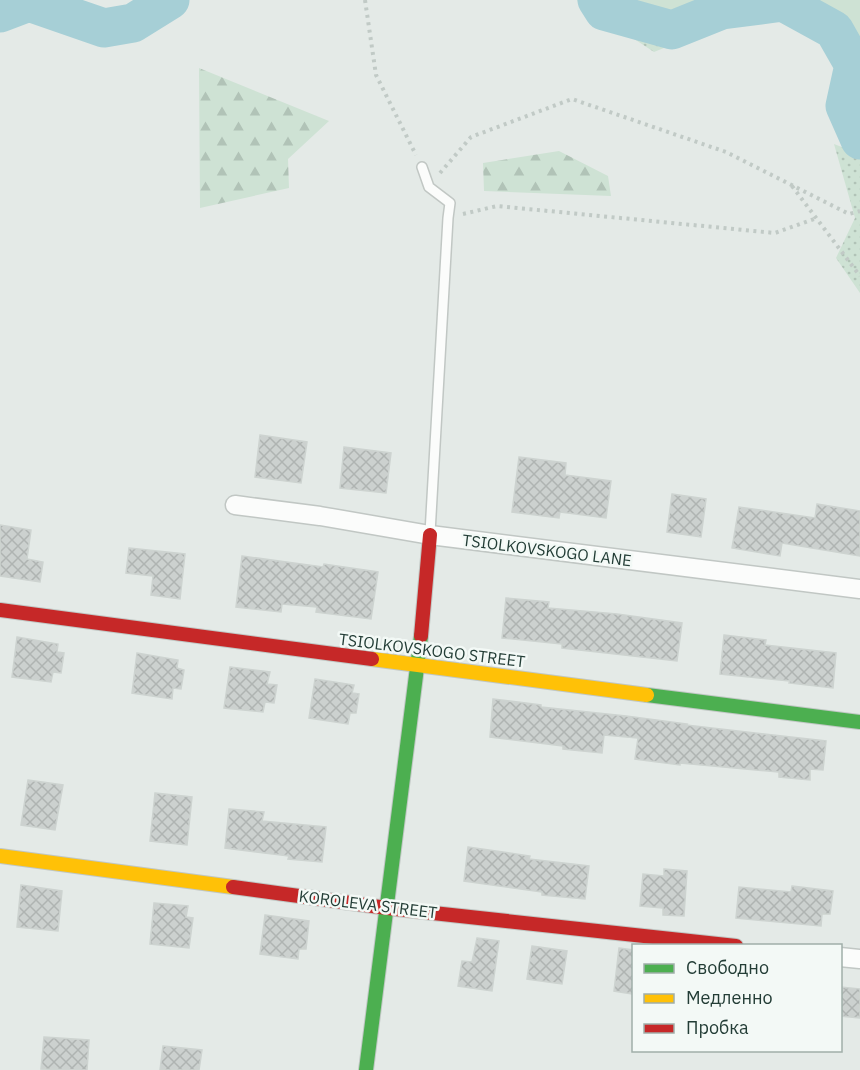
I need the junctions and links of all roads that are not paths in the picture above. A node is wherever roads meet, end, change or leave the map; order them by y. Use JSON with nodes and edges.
{"nodes":[{"id":1,"x":422,"y":166,"type":"road end"},
{"id":2,"x":235,"y":505,"type":"dead end"},
{"id":3,"x":430,"y":535,"type":"junction"},
{"id":4,"x":860,"y":589,"type":"edge"},
{"id":5,"x":0,"y":610,"type":"edge"},
{"id":6,"x":418,"y":665,"type":"junction"},
{"id":7,"x":860,"y":722,"type":"edge"},
{"id":8,"x":0,"y":856,"type":"edge"},
{"id":9,"x":387,"y":908,"type":"junction"},
{"id":10,"x":727,"y":944,"type":"edge"},
{"id":11,"x":842,"y":957,"type":"edge"},
{"id":12,"x":860,"y":959,"type":"edge"},
{"id":13,"x":366,"y":1070,"type":"edge"}],
"edges":[{"from":1,"to":3,"type":"lane"},
{"from":2,"to":3,"type":"street","name":"TSIOLKOVSKOGO LANE"},
{"from":3,"to":4,"type":"street","name":"TSIOLKOVSKOGO LANE"},
{"from":3,"to":6,"type":"street"},
{"from":5,"to":6,"type":"street","name":"TSIOLKOVSKOGO STREET"},
{"from":6,"to":7,"type":"street","name":"TSIOLKOVSKOGO STREET"},
{"from":6,"to":9,"type":"street"},
{"from":8,"to":9,"type":"street","name":"KOROLEVA STREET"},
{"from":9,"to":10,"type":"street","name":"KOROLEVA STREET"},
{"from":9,"to":13,"type":"street"},
{"from":11,"to":12,"type":"street"}]}
